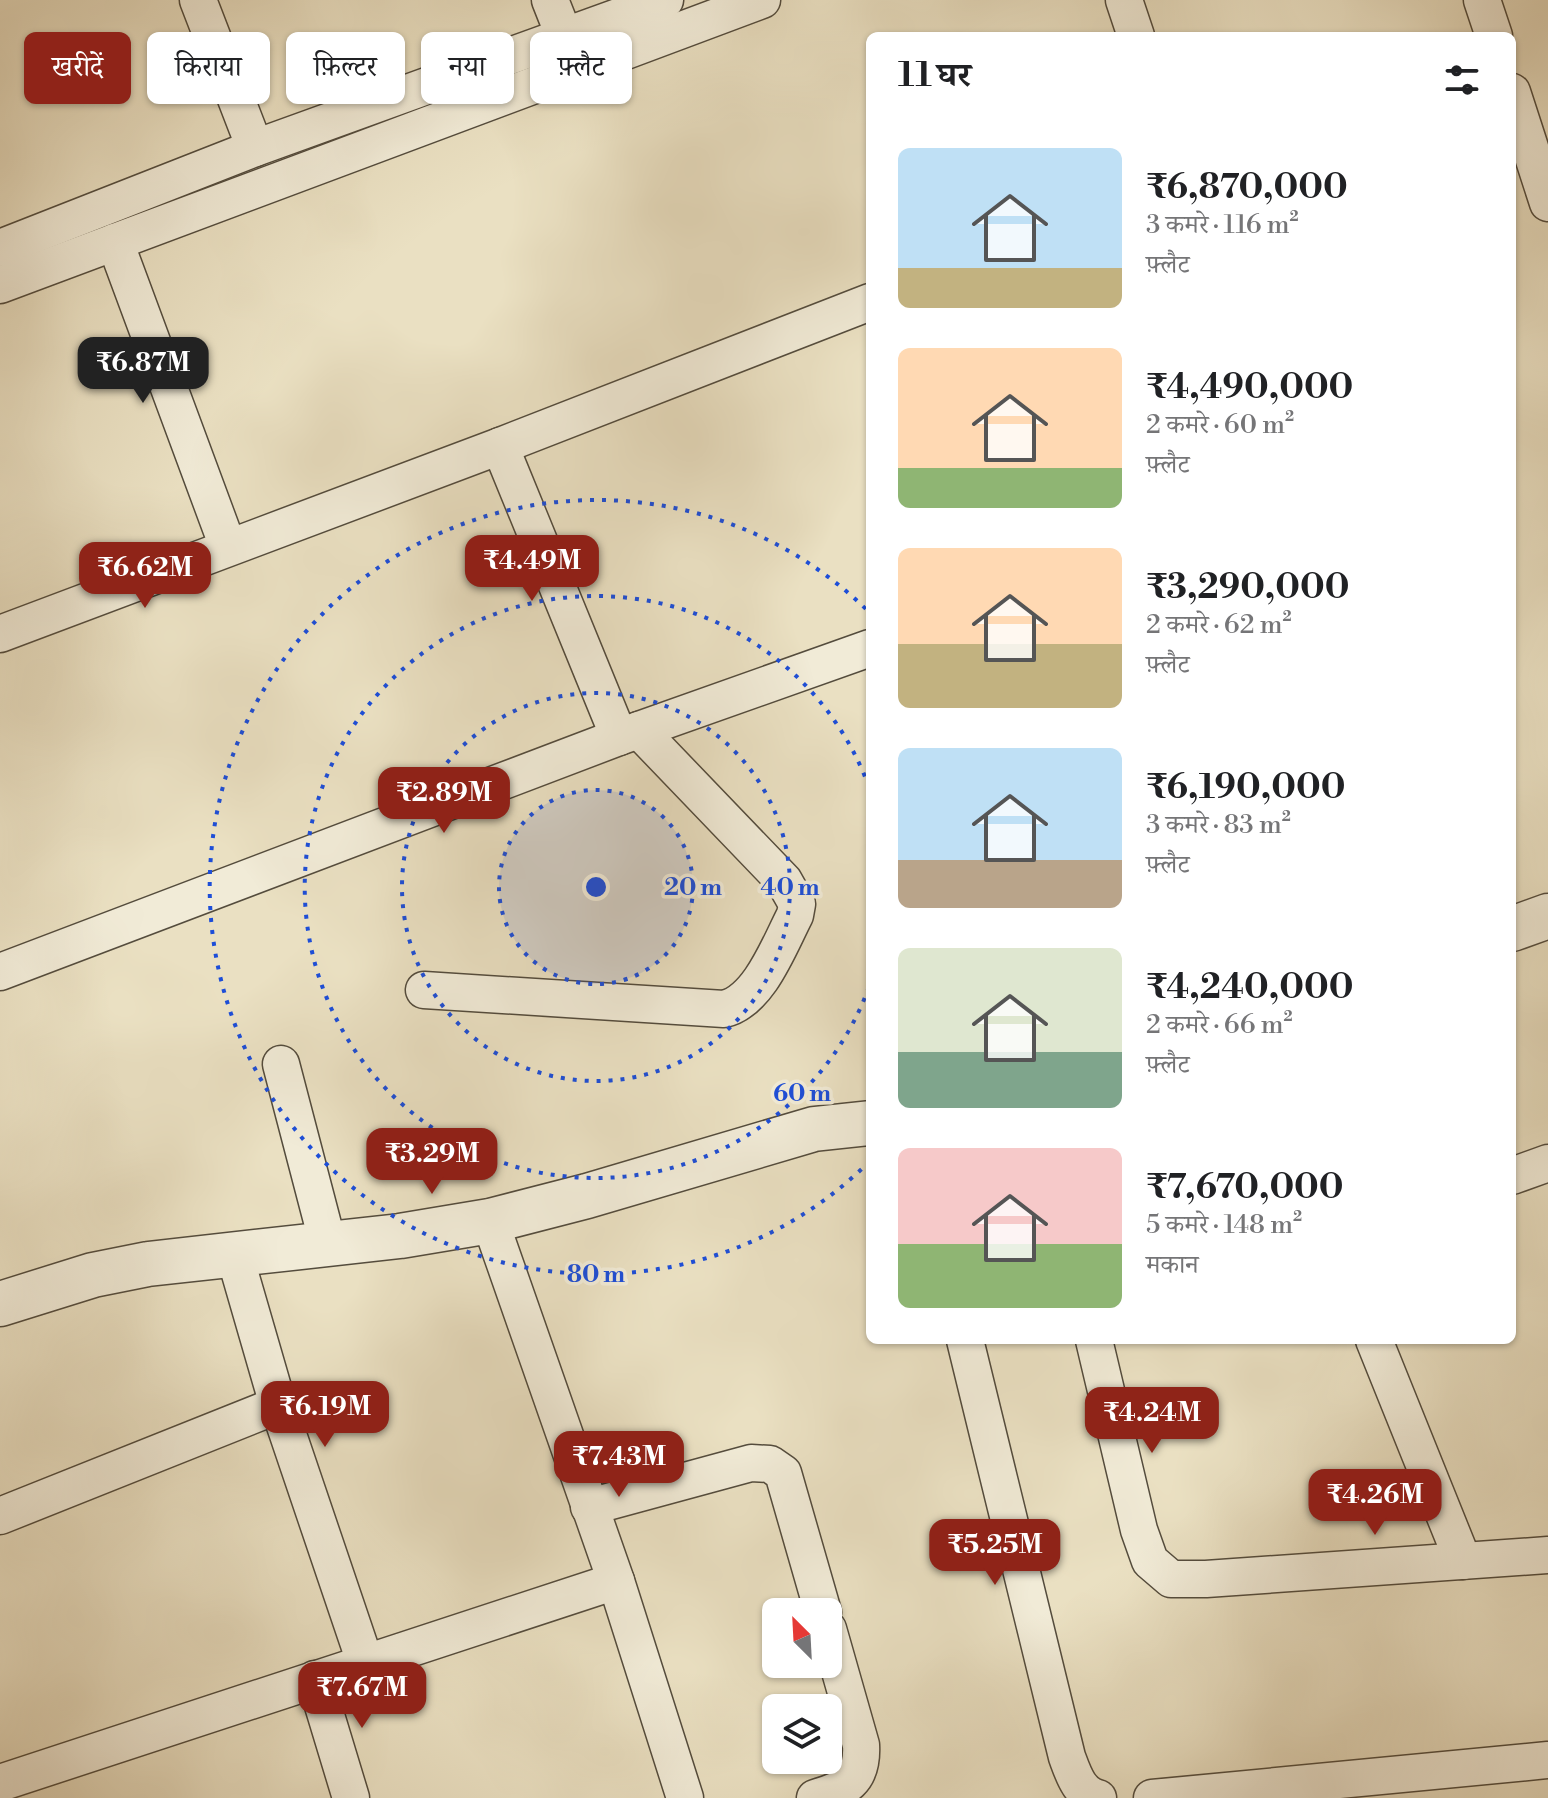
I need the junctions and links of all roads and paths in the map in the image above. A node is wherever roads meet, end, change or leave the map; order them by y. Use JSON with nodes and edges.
{"nodes":[{"id":1,"x":198,"y":0,"type":"edge"},
{"id":2,"x":550,"y":0,"type":"edge"},
{"id":3,"x":665,"y":0,"type":"edge"},
{"id":4,"x":762,"y":0,"type":"edge"},
{"id":5,"x":1124,"y":0,"type":"edge"},
{"id":6,"x":1482,"y":0,"type":"edge"},
{"id":7,"x":563,"y":32,"type":"edge"},
{"id":8,"x":581,"y":32,"type":"edge"},
{"id":9,"x":1135,"y":32,"type":"edge"},
{"id":10,"x":1493,"y":32,"type":"edge"},
{"id":11,"x":530,"y":50,"type":"edge"},
{"id":12,"x":1516,"y":104,"type":"edge"},
{"id":13,"x":255,"y":148,"type":"junction"},
{"id":14,"x":1548,"y":203,"type":"edge"},
{"id":15,"x":115,"y":242,"type":"junction"},
{"id":16,"x":0,"y":248,"type":"edge"},
{"id":17,"x":0,"y":285,"type":"edge"},
{"id":18,"x":866,"y":304,"type":"edge"},
{"id":19,"x":500,"y":446,"type":"junction"},
{"id":20,"x":228,"y":547,"type":"junction"},
{"id":21,"x":0,"y":634,"type":"edge"},
{"id":22,"x":866,"y":649,"type":"edge"},
{"id":23,"x":629,"y":734,"type":"junction"},
{"id":24,"x":1548,"y":884,"type":"edge"},
{"id":25,"x":1516,"y":896,"type":"edge"},
{"id":26,"x":1548,"y":916,"type":"edge"},
{"id":27,"x":1516,"y":928,"type":"edge"},
{"id":28,"x":0,"y":972,"type":"edge"},
{"id":29,"x":424,"y":990,"type":"dead end"},
{"id":30,"x":281,"y":1064,"type":"dead end"},
{"id":31,"x":866,"y":1123,"type":"edge"},
{"id":32,"x":490,"y":1221,"type":"junction"},
{"id":33,"x":328,"y":1244,"type":"junction"},
{"id":34,"x":234,"y":1253,"type":"junction"},
{"id":35,"x":0,"y":1304,"type":"edge"},
{"id":36,"x":966,"y":1344,"type":"edge"},
{"id":37,"x":1095,"y":1344,"type":"edge"},
{"id":38,"x":1376,"y":1344,"type":"edge"},
{"id":39,"x":278,"y":1405,"type":"junction"},
{"id":40,"x":589,"y":1507,"type":"junction"},
{"id":41,"x":0,"y":1516,"type":"edge"},
{"id":42,"x":1548,"y":1555,"type":"edge"},
{"id":43,"x":1463,"y":1561,"type":"junction"},
{"id":44,"x":616,"y":1581,"type":"junction"},
{"id":45,"x":819,"y":1598,"type":"edge"},
{"id":46,"x":365,"y":1662,"type":"junction"},
{"id":47,"x":841,"y":1678,"type":"edge"},
{"id":48,"x":315,"y":1679,"type":"junction"},
{"id":49,"x":1548,"y":1760,"type":"edge"},
{"id":50,"x":0,"y":1783,"type":"edge"},
{"id":51,"x":1263,"y":1793,"type":"edge"},
{"id":52,"x":830,"y":1796,"type":"edge"},
{"id":53,"x":351,"y":1798,"type":"edge"},
{"id":54,"x":685,"y":1798,"type":"edge"},
{"id":55,"x":1093,"y":1798,"type":"edge"},
{"id":56,"x":1152,"y":1798,"type":"edge"}],
"edges":[{"from":1,"to":13,"type":"street"},
{"from":2,"to":7,"type":"street"},
{"from":3,"to":8,"type":"street"},
{"from":4,"to":15,"type":"street"},
{"from":5,"to":9,"type":"street"},
{"from":6,"to":10,"type":"street"},
{"from":11,"to":13,"type":"street"},
{"from":12,"to":14,"type":"street"},
{"from":13,"to":16,"type":"street"},
{"from":15,"to":17,"type":"street"},
{"from":15,"to":20,"type":"street"},
{"from":18,"to":19,"type":"street"},
{"from":19,"to":20,"type":"street"},
{"from":19,"to":23,"type":"street"},
{"from":20,"to":21,"type":"street"},
{"from":22,"to":23,"type":"street"},
{"from":23,"to":28,"type":"street"},
{"from":23,"to":29,"type":"street"},
{"from":24,"to":25,"type":"street"},
{"from":26,"to":27,"type":"street"},
{"from":30,"to":33,"type":"street"},
{"from":31,"to":32,"type":"street"},
{"from":32,"to":33,"type":"street"},
{"from":32,"to":40,"type":"street"},
{"from":33,"to":34,"type":"street"},
{"from":34,"to":35,"type":"street"},
{"from":34,"to":39,"type":"street"},
{"from":36,"to":55,"type":"street"},
{"from":37,"to":43,"type":"street"},
{"from":38,"to":43,"type":"street"},
{"from":39,"to":41,"type":"street"},
{"from":39,"to":46,"type":"street"},
{"from":40,"to":44,"type":"street"},
{"from":40,"to":45,"type":"street"},
{"from":42,"to":43,"type":"street"},
{"from":44,"to":46,"type":"street"},
{"from":44,"to":54,"type":"street"},
{"from":46,"to":48,"type":"street"},
{"from":47,"to":52,"type":"street"},
{"from":48,"to":50,"type":"street"},
{"from":48,"to":53,"type":"street"},
{"from":49,"to":51,"type":"street"},
{"from":51,"to":56,"type":"street"}]}
